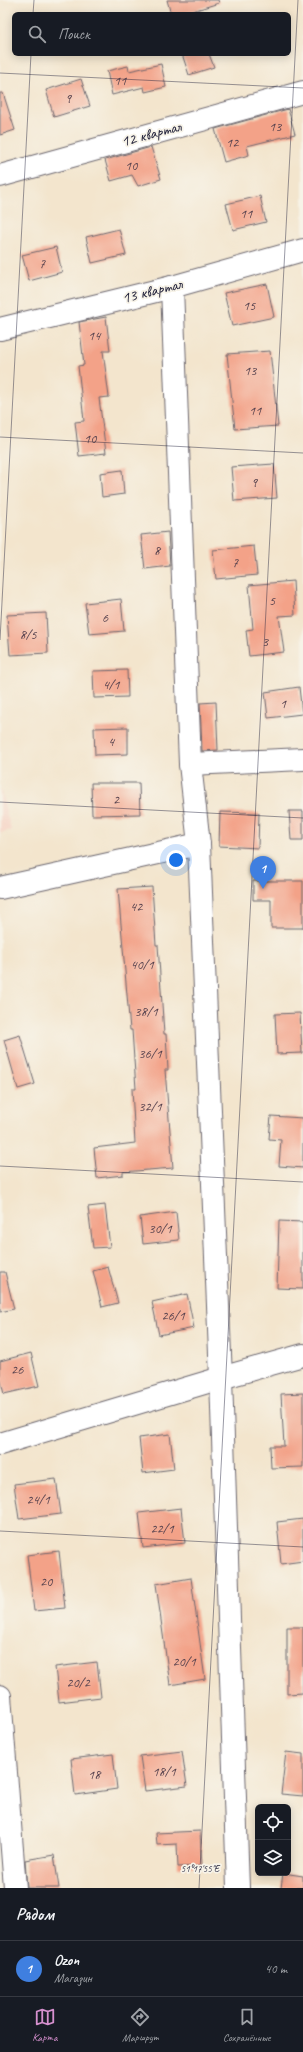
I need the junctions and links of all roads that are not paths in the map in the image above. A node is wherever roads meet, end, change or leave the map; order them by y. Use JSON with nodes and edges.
{"nodes":[{"id":1,"x":303,"y":92,"type":"edge"},
{"id":2,"x":0,"y":176,"type":"edge"},
{"id":3,"x":303,"y":250,"type":"edge"},
{"id":4,"x":172,"y":286,"type":"junction"},
{"id":5,"x":0,"y":329,"type":"edge"},
{"id":6,"x":303,"y":759,"type":"edge"},
{"id":7,"x":190,"y":764,"type":"junction"},
{"id":8,"x":199,"y":844,"type":"junction"},
{"id":9,"x":0,"y":888,"type":"edge"},
{"id":10,"x":303,"y":1355,"type":"edge"},
{"id":11,"x":221,"y":1378,"type":"junction"},
{"id":12,"x":0,"y":1444,"type":"edge"},
{"id":13,"x":0,"y":1696,"type":"edge"},
{"id":14,"x":14,"y":1888,"type":"edge"},
{"id":15,"x":238,"y":1888,"type":"edge"}],
"edges":[{"from":1,"to":2,"type":"street","name":"12 квартал"},
{"from":3,"to":4,"type":"street","name":"13 квартал"},
{"from":4,"to":5,"type":"street","name":"13 квартал"},
{"from":4,"to":7,"type":"street"},
{"from":6,"to":7,"type":"street"},
{"from":7,"to":8,"type":"street"},
{"from":8,"to":9,"type":"street"},
{"from":8,"to":11,"type":"street"},
{"from":10,"to":11,"type":"street"},
{"from":11,"to":12,"type":"street"},
{"from":11,"to":15,"type":"street"},
{"from":13,"to":14,"type":"street"}]}
